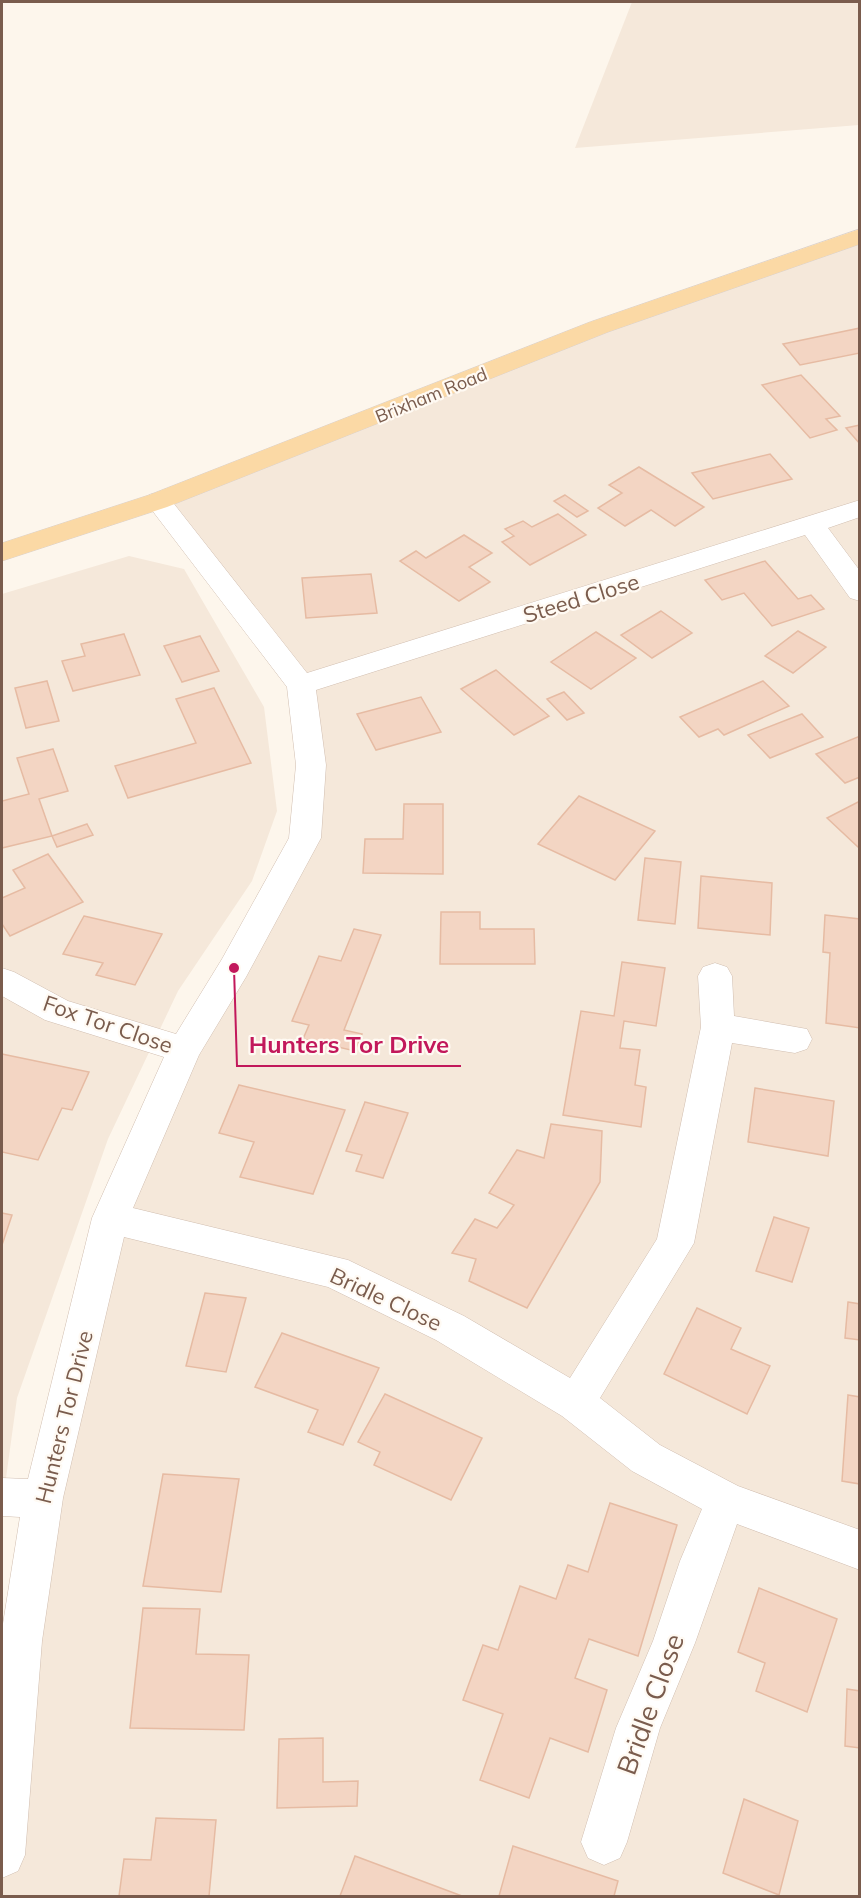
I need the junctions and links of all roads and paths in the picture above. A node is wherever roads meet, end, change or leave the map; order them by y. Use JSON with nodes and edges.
{"nodes":[{"id":1,"x":860,"y":236,"type":"edge"},
{"id":2,"x":158,"y":501,"type":"junction"},
{"id":3,"x":860,"y":508,"type":"edge"},
{"id":4,"x":811,"y":524,"type":"junction"},
{"id":5,"x":2,"y":552,"type":"edge"},
{"id":6,"x":860,"y":592,"type":"edge"},
{"id":7,"x":302,"y":685,"type":"junction"},
{"id":8,"x":715,"y":976,"type":"dead end"},
{"id":9,"x":2,"y":981,"type":"edge"},
{"id":10,"x":718,"y":1028,"type":"junction"},
{"id":11,"x":795,"y":1039,"type":"dead end"},
{"id":12,"x":184,"y":1050,"type":"junction"},
{"id":13,"x":110,"y":1218,"type":"junction"},
{"id":14,"x":576,"y":1403,"type":"junction"},
{"id":15,"x":2,"y":1497,"type":"edge"},
{"id":16,"x":43,"y":1498,"type":"junction"},
{"id":17,"x":726,"y":1501,"type":"junction"},
{"id":18,"x":860,"y":1550,"type":"edge"},
{"id":19,"x":604,"y":1842,"type":"dead end"},
{"id":20,"x":2,"y":1855,"type":"edge"}],
"edges":[{"from":1,"to":2,"type":"main road","name":"Brixham Road"},
{"from":2,"to":5,"type":"main road","name":"Brixham Road"},
{"from":2,"to":7,"type":"street"},
{"from":3,"to":4,"type":"street","name":"Steed Close"},
{"from":4,"to":6,"type":"street"},
{"from":4,"to":7,"type":"street","name":"Steed Close"},
{"from":7,"to":12,"type":"street","name":"Hunters Tor Drive"},
{"from":8,"to":10,"type":"street"},
{"from":9,"to":12,"type":"street","name":"Fox Tor Close"},
{"from":10,"to":11,"type":"street"},
{"from":10,"to":14,"type":"street"},
{"from":12,"to":13,"type":"street","name":"Hunters Tor Drive"},
{"from":13,"to":14,"type":"street","name":"Bridle Close"},
{"from":13,"to":16,"type":"street","name":"Hunters Tor Drive"},
{"from":14,"to":17,"type":"street","name":"Bridle Close"},
{"from":15,"to":16,"type":"street"},
{"from":16,"to":20,"type":"street","name":"Hunters Tor Drive"},
{"from":17,"to":18,"type":"street","name":"Bridle Close"},
{"from":17,"to":19,"type":"street","name":"Bridle Close"}]}
